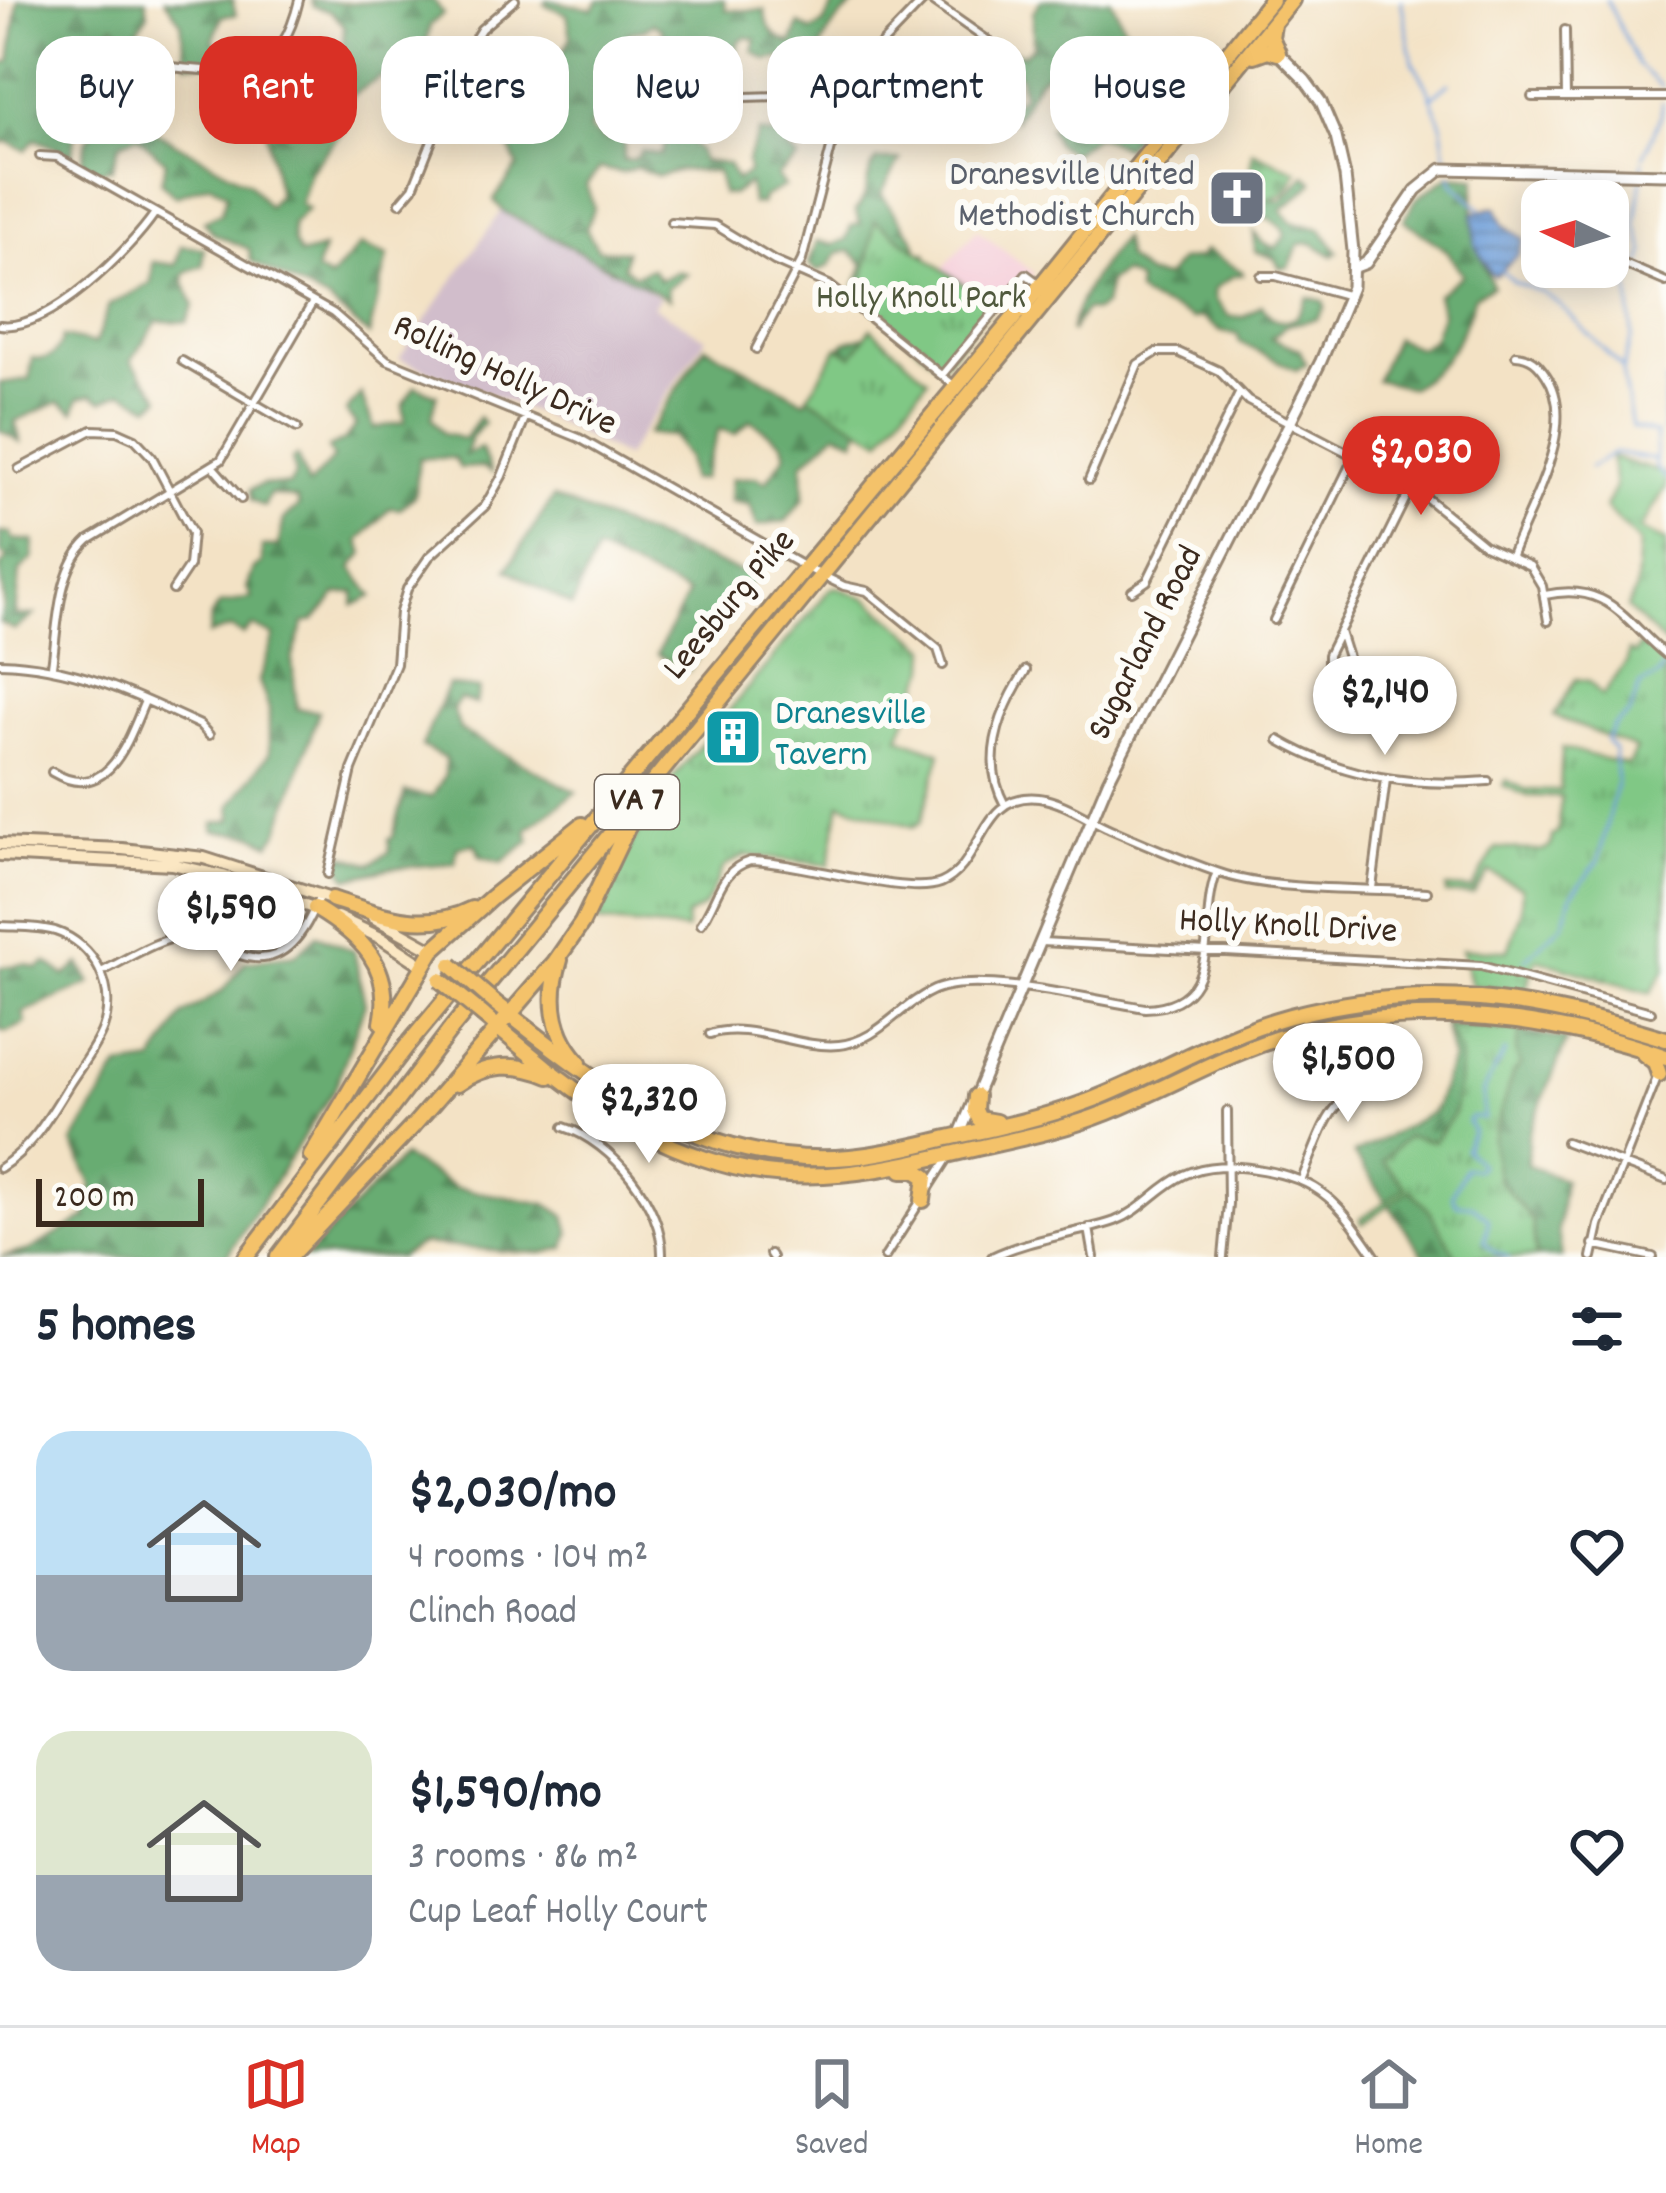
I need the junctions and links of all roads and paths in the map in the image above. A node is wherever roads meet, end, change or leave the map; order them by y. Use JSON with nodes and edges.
{"nodes":[{"id":1,"x":299,"y":0,"type":"edge"},
{"id":2,"x":515,"y":0,"type":"edge"},
{"id":3,"x":927,"y":0,"type":"edge"},
{"id":4,"x":1271,"y":0,"type":"edge"},
{"id":5,"x":1292,"y":0,"type":"edge"},
{"id":6,"x":1273,"y":25,"type":"junction"},
{"id":7,"x":1565,"y":31,"type":"dead end"},
{"id":8,"x":890,"y":36,"type":"edge"},
{"id":9,"x":981,"y":36,"type":"edge"},
{"id":10,"x":1278,"y":53,"type":"junction"},
{"id":11,"x":1246,"y":58,"type":"junction"},
{"id":12,"x":175,"y":69,"type":"edge"},
{"id":13,"x":1532,"y":97,"type":"dead end"},
{"id":14,"x":1566,"y":97,"type":"junction"},
{"id":15,"x":1666,"y":97,"type":"edge"},
{"id":16,"x":832,"y":144,"type":"edge"},
{"id":17,"x":40,"y":156,"type":"dead end"},
{"id":18,"x":1666,"y":174,"type":"edge"},
{"id":19,"x":400,"y":203,"type":"dead end"},
{"id":20,"x":155,"y":213,"type":"junction"},
{"id":21,"x":671,"y":222,"type":"dead end"},
{"id":22,"x":1629,"y":266,"type":"edge"},
{"id":23,"x":1353,"y":268,"type":"junction"},
{"id":24,"x":798,"y":270,"type":"junction"},
{"id":25,"x":1261,"y":276,"type":"dead end"},
{"id":26,"x":1666,"y":282,"type":"edge"},
{"id":27,"x":1041,"y":285,"type":"junction"},
{"id":28,"x":1350,"y":296,"type":"junction"},
{"id":29,"x":314,"y":302,"type":"junction"},
{"id":30,"x":998,"y":308,"type":"junction"},
{"id":31,"x":1011,"y":320,"type":"junction"},
{"id":32,"x":0,"y":326,"type":"edge"},
{"id":33,"x":756,"y":349,"type":"dead end"},
{"id":34,"x":1516,"y":355,"type":"dead end"},
{"id":35,"x":182,"y":361,"type":"dead end"},
{"id":36,"x":948,"y":380,"type":"junction"},
{"id":37,"x":1239,"y":394,"type":"junction"},
{"id":38,"x":968,"y":397,"type":"junction"},
{"id":39,"x":256,"y":404,"type":"junction"},
{"id":40,"x":526,"y":416,"type":"junction"},
{"id":41,"x":1289,"y":423,"type":"junction"},
{"id":42,"x":297,"y":428,"type":"dead end"},
{"id":43,"x":1354,"y":457,"type":"junction"},
{"id":44,"x":214,"y":467,"type":"junction"},
{"id":45,"x":20,"y":469,"type":"dead end"},
{"id":46,"x":1089,"y":480,"type":"dead end"},
{"id":47,"x":1412,"y":486,"type":"junction"},
{"id":48,"x":171,"y":491,"type":"junction"},
{"id":49,"x":241,"y":499,"type":"dead end"},
{"id":50,"x":1510,"y":555,"type":"junction"},
{"id":51,"x":803,"y":566,"type":"junction"},
{"id":52,"x":823,"y":576,"type":"junction"},
{"id":53,"x":172,"y":590,"type":"dead end"},
{"id":54,"x":1132,"y":591,"type":"dead end"},
{"id":55,"x":1545,"y":595,"type":"junction"},
{"id":56,"x":1274,"y":620,"type":"dead end"},
{"id":57,"x":1548,"y":621,"type":"dead end"},
{"id":58,"x":1340,"y":632,"type":"junction"},
{"id":59,"x":1666,"y":655,"type":"edge"},
{"id":60,"x":0,"y":663,"type":"edge"},
{"id":61,"x":943,"y":665,"type":"dead end"},
{"id":62,"x":52,"y":666,"type":"junction"},
{"id":63,"x":1026,"y":670,"type":"dead end"},
{"id":64,"x":146,"y":700,"type":"junction"},
{"id":65,"x":209,"y":735,"type":"dead end"},
{"id":66,"x":1279,"y":740,"type":"dead end"},
{"id":67,"x":667,"y":765,"type":"junction"},
{"id":68,"x":52,"y":772,"type":"dead end"},
{"id":69,"x":1387,"y":779,"type":"junction"},
{"id":70,"x":1488,"y":781,"type":"dead end"},
{"id":71,"x":623,"y":783,"type":"junction"},
{"id":72,"x":1005,"y":805,"type":"junction"},
{"id":73,"x":1092,"y":820,"type":"junction"},
{"id":74,"x":0,"y":844,"type":"edge"},
{"id":75,"x":0,"y":855,"type":"edge"},
{"id":76,"x":1217,"y":872,"type":"junction"},
{"id":77,"x":328,"y":874,"type":"dead end"},
{"id":78,"x":1372,"y":888,"type":"junction"},
{"id":79,"x":1427,"y":892,"type":"dead end"},
{"id":80,"x":492,"y":897,"type":"junction"},
{"id":81,"x":322,"y":901,"type":"junction"},
{"id":82,"x":700,"y":924,"type":"dead end"},
{"id":83,"x":0,"y":926,"type":"edge"},
{"id":84,"x":1042,"y":942,"type":"junction"},
{"id":85,"x":566,"y":947,"type":"junction"},
{"id":86,"x":433,"y":950,"type":"junction"},
{"id":87,"x":1206,"y":950,"type":"junction"},
{"id":88,"x":422,"y":965,"type":"junction"},
{"id":89,"x":101,"y":972,"type":"junction"},
{"id":90,"x":1022,"y":990,"type":"junction"},
{"id":91,"x":1651,"y":1012,"type":"dead end"},
{"id":92,"x":511,"y":1015,"type":"junction"},
{"id":93,"x":499,"y":1028,"type":"junction"},
{"id":94,"x":710,"y":1034,"type":"dead end"},
{"id":95,"x":1666,"y":1039,"type":"edge"},
{"id":96,"x":1635,"y":1047,"type":"junction"},
{"id":97,"x":372,"y":1050,"type":"junction"},
{"id":98,"x":1666,"y":1056,"type":"edge"},
{"id":99,"x":1659,"y":1074,"type":"junction"},
{"id":100,"x":1402,"y":1075,"type":"dead end"},
{"id":101,"x":599,"y":1083,"type":"junction"},
{"id":102,"x":976,"y":1096,"type":"junction"},
{"id":103,"x":586,"y":1100,"type":"junction"},
{"id":104,"x":1227,"y":1111,"type":"dead end"},
{"id":105,"x":1025,"y":1120,"type":"junction"},
{"id":106,"x":414,"y":1125,"type":"junction"},
{"id":107,"x":563,"y":1127,"type":"dead end"},
{"id":108,"x":958,"y":1136,"type":"junction"},
{"id":109,"x":1566,"y":1142,"type":"dead end"},
{"id":110,"x":950,"y":1154,"type":"junction"},
{"id":111,"x":1623,"y":1165,"type":"junction"},
{"id":112,"x":1228,"y":1166,"type":"junction"},
{"id":113,"x":0,"y":1168,"type":"edge"},
{"id":114,"x":879,"y":1172,"type":"junction"},
{"id":115,"x":1302,"y":1179,"type":"junction"},
{"id":116,"x":1666,"y":1180,"type":"edge"},
{"id":117,"x":923,"y":1199,"type":"junction"},
{"id":118,"x":1089,"y":1228,"type":"junction"},
{"id":119,"x":1593,"y":1244,"type":"junction"},
{"id":120,"x":245,"y":1257,"type":"edge"},
{"id":121,"x":278,"y":1257,"type":"edge"},
{"id":122,"x":289,"y":1257,"type":"edge"},
{"id":123,"x":662,"y":1257,"type":"edge"},
{"id":124,"x":886,"y":1257,"type":"edge"},
{"id":125,"x":992,"y":1257,"type":"edge"},
{"id":126,"x":1094,"y":1257,"type":"edge"},
{"id":127,"x":1223,"y":1257,"type":"edge"},
{"id":128,"x":1376,"y":1257,"type":"edge"},
{"id":129,"x":1592,"y":1257,"type":"edge"},
{"id":130,"x":1653,"y":1257,"type":"edge"}],
"edges":[{"from":1,"to":12,"type":"street"},
{"from":2,"to":19,"type":"street"},
{"from":3,"to":8,"type":"street"},
{"from":3,"to":9,"type":"street"},
{"from":4,"to":27,"type":"highway","name":"Leesburg Pike","number":"VA 7"},
{"from":5,"to":6,"type":"highway","name":"Leesburg Pike","number":"VA 7"},
{"from":6,"to":10,"type":"highway"},
{"from":6,"to":11,"type":"highway","name":"Leesburg Pike","number":"VA 7"},
{"from":7,"to":14,"type":"street"},
{"from":10,"to":11,"type":"highway"},
{"from":10,"to":23,"type":"street","name":"Sugarland Road"},
{"from":11,"to":38,"type":"highway","name":"Leesburg Pike","number":"VA 7"},
{"from":13,"to":14,"type":"street"},
{"from":14,"to":15,"type":"street"},
{"from":16,"to":24,"type":"street"},
{"from":17,"to":20,"type":"street","name":"Rolling Holly Drive"},
{"from":18,"to":23,"type":"street"},
{"from":20,"to":29,"type":"street","name":"Rolling Holly Drive"},
{"from":20,"to":32,"type":"street"},
{"from":21,"to":24,"type":"street"},
{"from":22,"to":26,"type":"street"},
{"from":23,"to":28,"type":"street","name":"Sugarland Road"},
{"from":24,"to":33,"type":"street"},
{"from":24,"to":36,"type":"street"},
{"from":25,"to":28,"type":"street"},
{"from":27,"to":30,"type":"street"},
{"from":27,"to":31,"type":"highway","name":"Leesburg Pike","number":"VA 7"},
{"from":28,"to":41,"type":"street","name":"Sugarland Road"},
{"from":29,"to":39,"type":"street"},
{"from":29,"to":40,"type":"street","name":"Rolling Holly Drive"},
{"from":30,"to":31,"type":"street"},
{"from":30,"to":36,"type":"street"},
{"from":31,"to":36,"type":"highway","name":"Leesburg Pike","number":"VA 7"},
{"from":34,"to":50,"type":"street"},
{"from":35,"to":39,"type":"street"},
{"from":36,"to":38,"type":"street"},
{"from":36,"to":51,"type":"highway","name":"Leesburg Pike","number":"VA 7"},
{"from":37,"to":41,"type":"street"},
{"from":37,"to":46,"type":"street"},
{"from":37,"to":54,"type":"street"},
{"from":38,"to":52,"type":"highway","name":"Leesburg Pike","number":"VA 7"},
{"from":39,"to":42,"type":"street"},
{"from":39,"to":44,"type":"street"},
{"from":40,"to":51,"type":"street","name":"Rolling Holly Drive"},
{"from":40,"to":77,"type":"street"},
{"from":41,"to":43,"type":"street"},
{"from":41,"to":73,"type":"street","name":"Sugarland Road"},
{"from":43,"to":47,"type":"street"},
{"from":43,"to":56,"type":"street"},
{"from":44,"to":48,"type":"street"},
{"from":44,"to":49,"type":"street"},
{"from":45,"to":48,"type":"street"},
{"from":47,"to":50,"type":"street"},
{"from":47,"to":58,"type":"street"},
{"from":48,"to":53,"type":"street"},
{"from":48,"to":62,"type":"street"},
{"from":50,"to":55,"type":"street"},
{"from":51,"to":52,"type":"street","name":"Rolling Holly Drive"},
{"from":51,"to":71,"type":"highway","name":"Leesburg Pike","number":"VA 7"},
{"from":52,"to":61,"type":"street","name":"Rolling Holly Drive"},
{"from":52,"to":67,"type":"highway","name":"Leesburg Pike","number":"VA 7"},
{"from":55,"to":57,"type":"street"},
{"from":55,"to":59,"type":"street"},
{"from":58,"to":58,"type":"street"},
{"from":60,"to":62,"type":"street"},
{"from":62,"to":64,"type":"street"},
{"from":63,"to":72,"type":"street"},
{"from":64,"to":65,"type":"street"},
{"from":64,"to":68,"type":"street"},
{"from":66,"to":69,"type":"street"},
{"from":67,"to":85,"type":"highway"},
{"from":67,"to":121,"type":"highway","name":"Leesburg Pike","number":"VA 7"},
{"from":69,"to":70,"type":"street"},
{"from":69,"to":78,"type":"street"},
{"from":71,"to":80,"type":"highway"},
{"from":71,"to":120,"type":"highway","name":"Leesburg Pike","number":"VA 7"},
{"from":72,"to":73,"type":"street"},
{"from":72,"to":82,"type":"street"},
{"from":73,"to":76,"type":"street"},
{"from":73,"to":84,"type":"street","name":"Sugarland Road"},
{"from":74,"to":81,"type":"main road"},
{"from":75,"to":81,"type":"main road"},
{"from":76,"to":78,"type":"street"},
{"from":76,"to":87,"type":"street"},
{"from":78,"to":79,"type":"street"},
{"from":80,"to":81,"type":"highway"},
{"from":80,"to":86,"type":"highway"},
{"from":81,"to":86,"type":"main road"},
{"from":81,"to":88,"type":"main road"},
{"from":81,"to":89,"type":"street"},
{"from":81,"to":97,"type":"highway"},
{"from":83,"to":89,"type":"street"},
{"from":84,"to":87,"type":"street","name":"Holly Knoll Drive"},
{"from":84,"to":90,"type":"street","name":"Sugarland Road"},
{"from":85,"to":92,"type":"highway"},
{"from":85,"to":101,"type":"highway"},
{"from":86,"to":88,"type":"highway"},
{"from":86,"to":92,"type":"highway","bridge":true},
{"from":87,"to":90,"type":"street"},
{"from":87,"to":91,"type":"street","name":"Holly Knoll Drive"},
{"from":88,"to":93,"type":"highway","bridge":true},
{"from":88,"to":97,"type":"highway"},
{"from":89,"to":113,"type":"street"},
{"from":90,"to":94,"type":"street"},
{"from":90,"to":102,"type":"street","name":"Sugarland Road"},
{"from":92,"to":93,"type":"highway"},
{"from":92,"to":101,"type":"highway"},
{"from":93,"to":103,"type":"highway"},
{"from":93,"to":106,"type":"highway"},
{"from":95,"to":105,"type":"highway"},
{"from":96,"to":98,"type":"highway"},
{"from":96,"to":99,"type":"highway"},
{"from":96,"to":110,"type":"highway"},
{"from":97,"to":120,"type":"highway"},
{"from":98,"to":99,"type":"street"},
{"from":99,"to":111,"type":"street"},
{"from":100,"to":115,"type":"street"},
{"from":101,"to":108,"type":"highway"},
{"from":102,"to":105,"type":"highway"},
{"from":102,"to":108,"type":"street","name":"Sugarland Road"},
{"from":103,"to":106,"type":"highway"},
{"from":103,"to":114,"type":"highway"},
{"from":104,"to":112,"type":"street"},
{"from":105,"to":108,"type":"highway"},
{"from":106,"to":122,"type":"highway"},
{"from":107,"to":123,"type":"street"},
{"from":108,"to":110,"type":"street","name":"Sugarland Road"},
{"from":109,"to":111,"type":"street"},
{"from":110,"to":114,"type":"highway"},
{"from":110,"to":117,"type":"street","name":"Sugarland Road"},
{"from":111,"to":116,"type":"street"},
{"from":111,"to":119,"type":"street"},
{"from":112,"to":115,"type":"street"},
{"from":112,"to":118,"type":"street"},
{"from":112,"to":127,"type":"street"},
{"from":114,"to":117,"type":"highway"},
{"from":115,"to":128,"type":"street"},
{"from":117,"to":124,"type":"street","name":"Sugarland Road"},
{"from":118,"to":125,"type":"street"},
{"from":118,"to":126,"type":"street"},
{"from":119,"to":129,"type":"street"},
{"from":119,"to":130,"type":"street"}]}
